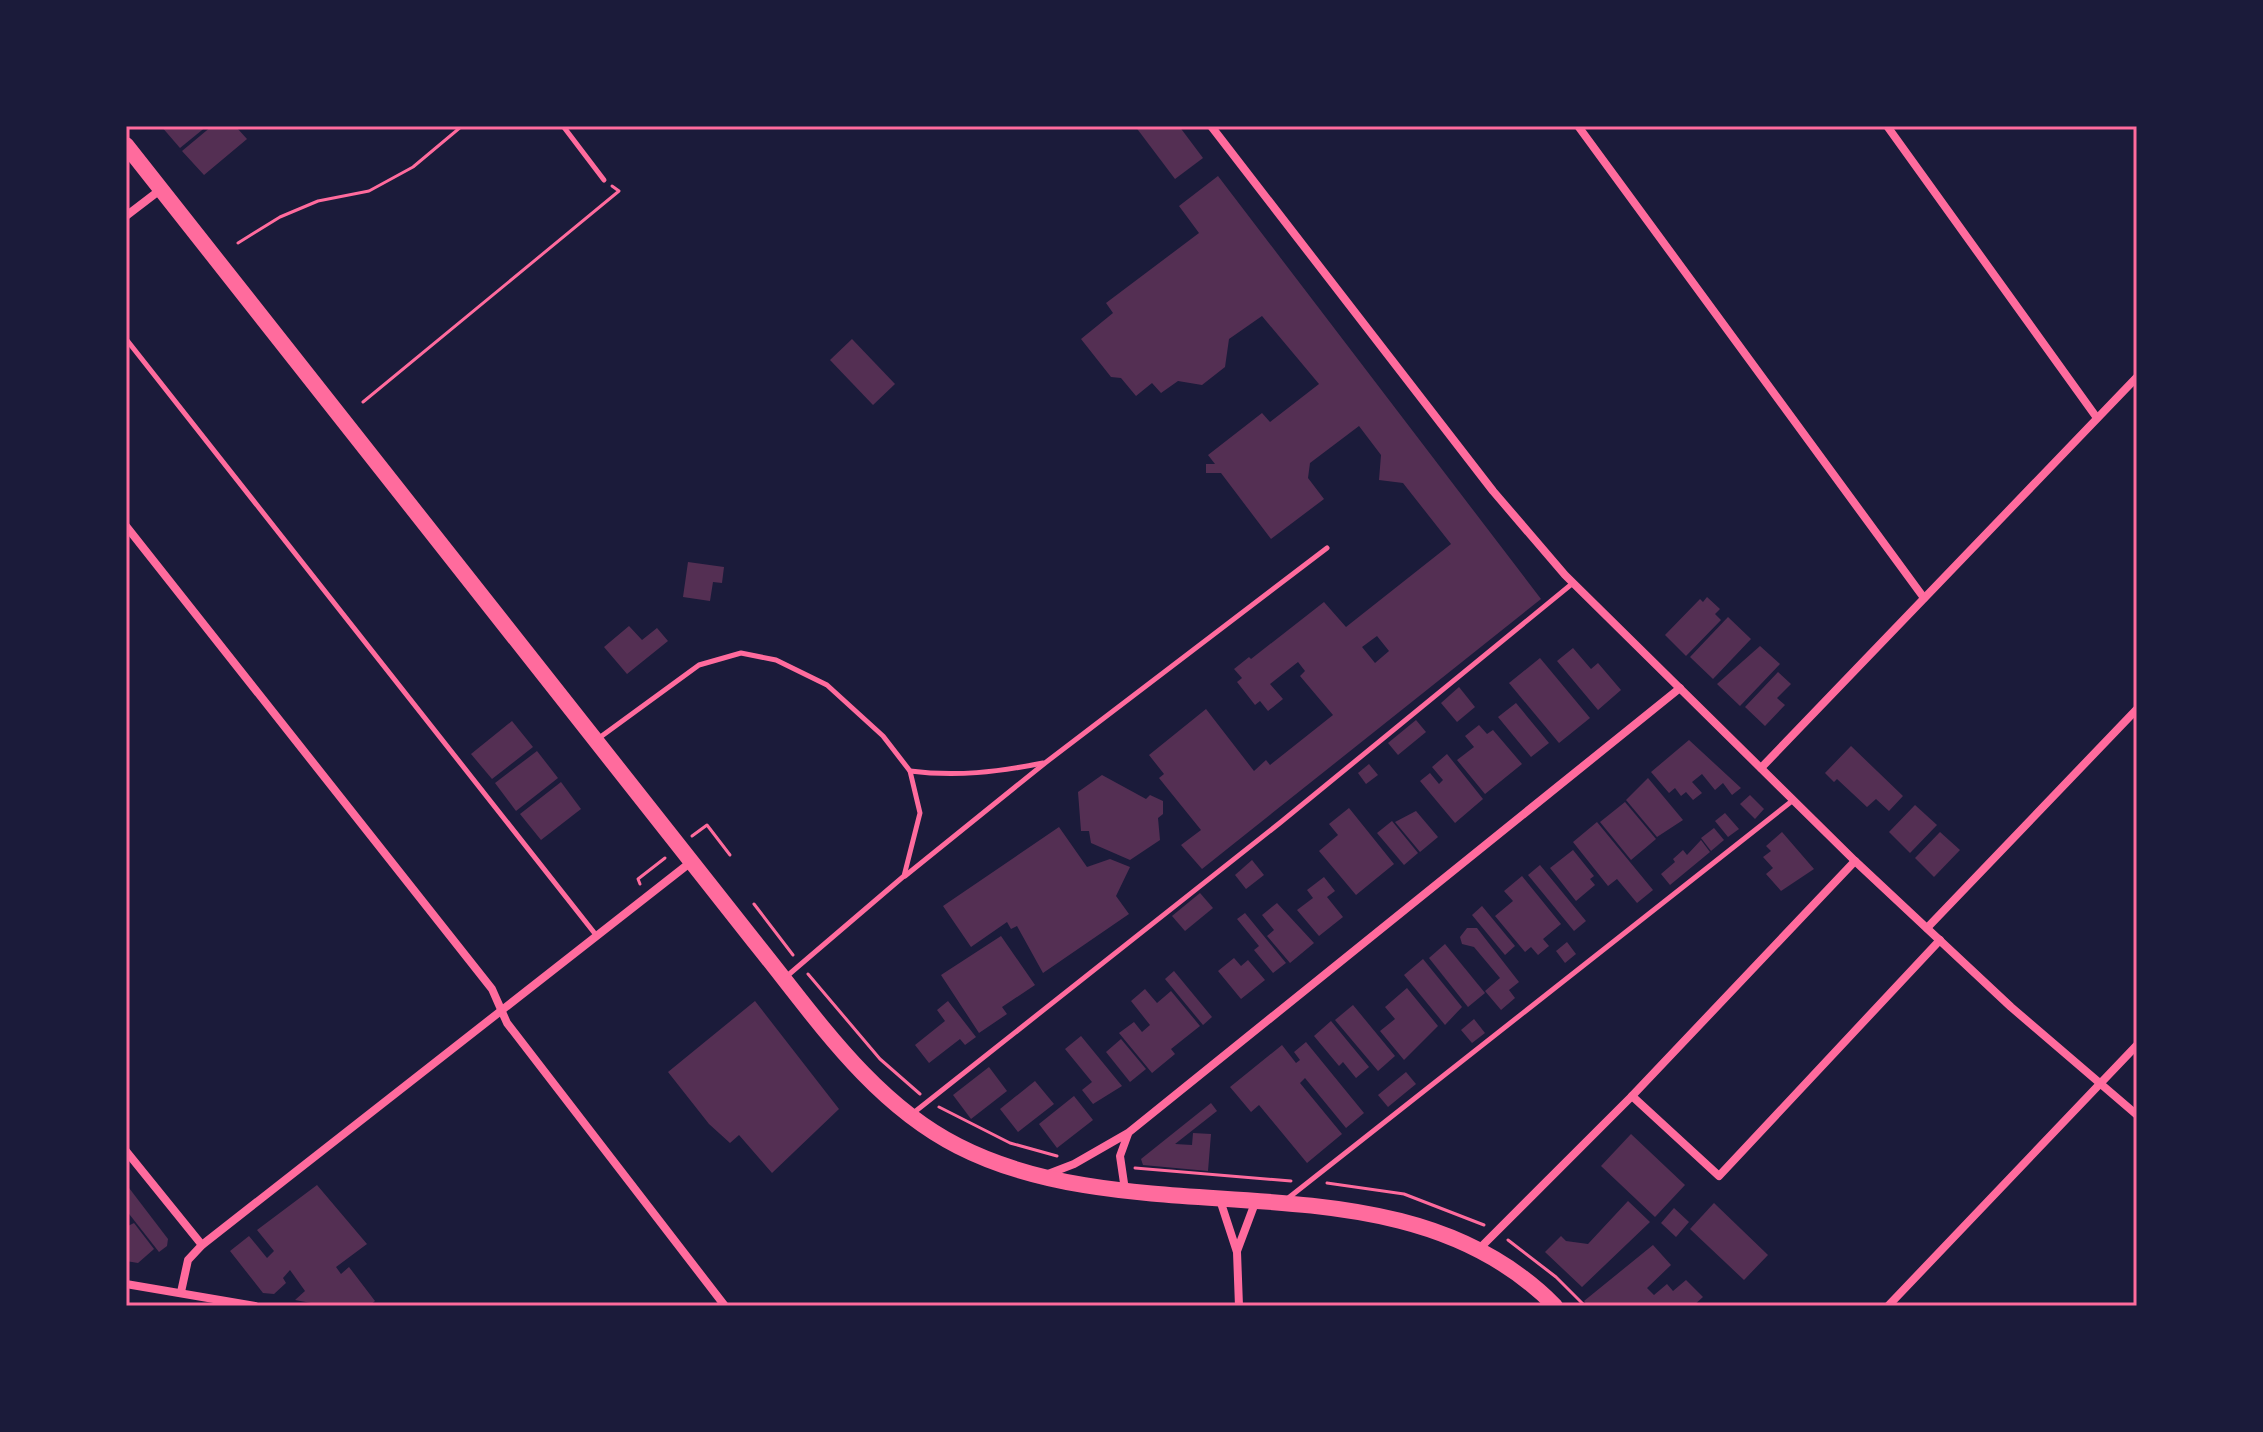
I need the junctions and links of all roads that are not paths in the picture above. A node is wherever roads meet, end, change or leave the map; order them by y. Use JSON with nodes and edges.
{"nodes":[{"id":1,"x":563,"y":126,"type":"edge"},
{"id":2,"x":1211,"y":126,"type":"edge"},
{"id":3,"x":1578,"y":126,"type":"edge"},
{"id":4,"x":1887,"y":126,"type":"edge"},
{"id":5,"x":126,"y":145,"type":"edge"},
{"id":6,"x":604,"y":180,"type":"dead end"},
{"id":7,"x":161,"y":189,"type":"junction"},
{"id":8,"x":126,"y":216,"type":"edge"},
{"id":9,"x":126,"y":339,"type":"edge"},
{"id":10,"x":2137,"y":377,"type":"edge"},
{"id":11,"x":2097,"y":418,"type":"junction"},
{"id":12,"x":126,"y":526,"type":"edge"},
{"id":13,"x":1327,"y":548,"type":"dead end"},
{"id":14,"x":1573,"y":583,"type":"junction"},
{"id":15,"x":1924,"y":598,"type":"junction"},
{"id":16,"x":1680,"y":688,"type":"junction"},
{"id":17,"x":2137,"y":709,"type":"edge"},
{"id":18,"x":595,"y":741,"type":"junction"},
{"id":19,"x":1045,"y":763,"type":"junction"},
{"id":20,"x":1761,"y":768,"type":"junction"},
{"id":21,"x":910,"y":771,"type":"junction"},
{"id":22,"x":1792,"y":801,"type":"junction"},
{"id":23,"x":1855,"y":861,"type":"junction"},
{"id":24,"x":691,"y":862,"type":"junction"},
{"id":25,"x":904,"y":876,"type":"junction"},
{"id":26,"x":1927,"y":928,"type":"junction"},
{"id":27,"x":596,"y":936,"type":"junction"},
{"id":28,"x":1940,"y":940,"type":"junction"},
{"id":29,"x":784,"y":978,"type":"junction"},
{"id":30,"x":502,"y":1010,"type":"junction"},
{"id":31,"x":2137,"y":1045,"type":"edge"},
{"id":32,"x":2100,"y":1083,"type":"junction"},
{"id":33,"x":1632,"y":1096,"type":"junction"},
{"id":34,"x":911,"y":1115,"type":"junction"},
{"id":35,"x":2137,"y":1115,"type":"edge"},
{"id":36,"x":1128,"y":1133,"type":"junction"},
{"id":37,"x":126,"y":1151,"type":"edge"},
{"id":38,"x":1039,"y":1177,"type":"junction"},
{"id":39,"x":1125,"y":1190,"type":"junction"},
{"id":40,"x":1220,"y":1200,"type":"junction"},
{"id":41,"x":1255,"y":1203,"type":"junction"},
{"id":42,"x":1281,"y":1204,"type":"junction"},
{"id":43,"x":202,"y":1245,"type":"junction"},
{"id":44,"x":1478,"y":1251,"type":"junction"},
{"id":45,"x":1237,"y":1252,"type":"junction"},
{"id":46,"x":126,"y":1284,"type":"edge"},
{"id":47,"x":181,"y":1292,"type":"junction"},
{"id":48,"x":255,"y":1306,"type":"edge"},
{"id":49,"x":725,"y":1306,"type":"edge"},
{"id":50,"x":1239,"y":1306,"type":"edge"},
{"id":51,"x":1555,"y":1306,"type":"edge"},
{"id":52,"x":1888,"y":1306,"type":"edge"}],
"edges":[{"from":1,"to":6,"type":"lane"},
{"from":2,"to":14,"type":"street"},
{"from":3,"to":15,"type":"street"},
{"from":4,"to":11,"type":"street"},
{"from":5,"to":7,"type":"highway"},
{"from":7,"to":8,"type":"street"},
{"from":7,"to":18,"type":"highway"},
{"from":9,"to":27,"type":"lane"},
{"from":10,"to":11,"type":"street"},
{"from":11,"to":15,"type":"street"},
{"from":12,"to":30,"type":"street"},
{"from":13,"to":19,"type":"lane"},
{"from":14,"to":16,"type":"street"},
{"from":14,"to":34,"type":"lane"},
{"from":15,"to":20,"type":"street"},
{"from":16,"to":20,"type":"street"},
{"from":16,"to":36,"type":"street"},
{"from":17,"to":26,"type":"street"},
{"from":18,"to":21,"type":"lane"},
{"from":18,"to":24,"type":"highway"},
{"from":19,"to":21,"type":"lane"},
{"from":19,"to":25,"type":"lane"},
{"from":20,"to":22,"type":"street"},
{"from":21,"to":25,"type":"lane"},
{"from":22,"to":23,"type":"street"},
{"from":22,"to":42,"type":"lane"},
{"from":23,"to":26,"type":"street"},
{"from":23,"to":33,"type":"street"},
{"from":24,"to":27,"type":"street"},
{"from":24,"to":29,"type":"highway"},
{"from":25,"to":29,"type":"lane"},
{"from":26,"to":28,"type":"street"},
{"from":27,"to":30,"type":"street"},
{"from":28,"to":32,"type":"street"},
{"from":28,"to":33,"type":"street"},
{"from":29,"to":34,"type":"highway"},
{"from":30,"to":43,"type":"street"},
{"from":30,"to":49,"type":"street"},
{"from":31,"to":32,"type":"street"},
{"from":32,"to":35,"type":"street"},
{"from":32,"to":52,"type":"street"},
{"from":33,"to":44,"type":"street"},
{"from":34,"to":38,"type":"highway"},
{"from":36,"to":38,"type":"street"},
{"from":36,"to":39,"type":"street"},
{"from":37,"to":43,"type":"street"},
{"from":38,"to":39,"type":"highway"},
{"from":39,"to":40,"type":"highway"},
{"from":40,"to":41,"type":"highway"},
{"from":40,"to":45,"type":"street"},
{"from":41,"to":42,"type":"highway"},
{"from":41,"to":45,"type":"street"},
{"from":42,"to":44,"type":"highway"},
{"from":43,"to":47,"type":"street"},
{"from":44,"to":51,"type":"highway"},
{"from":45,"to":50,"type":"street"},
{"from":46,"to":47,"type":"street"},
{"from":47,"to":48,"type":"street"}]}
